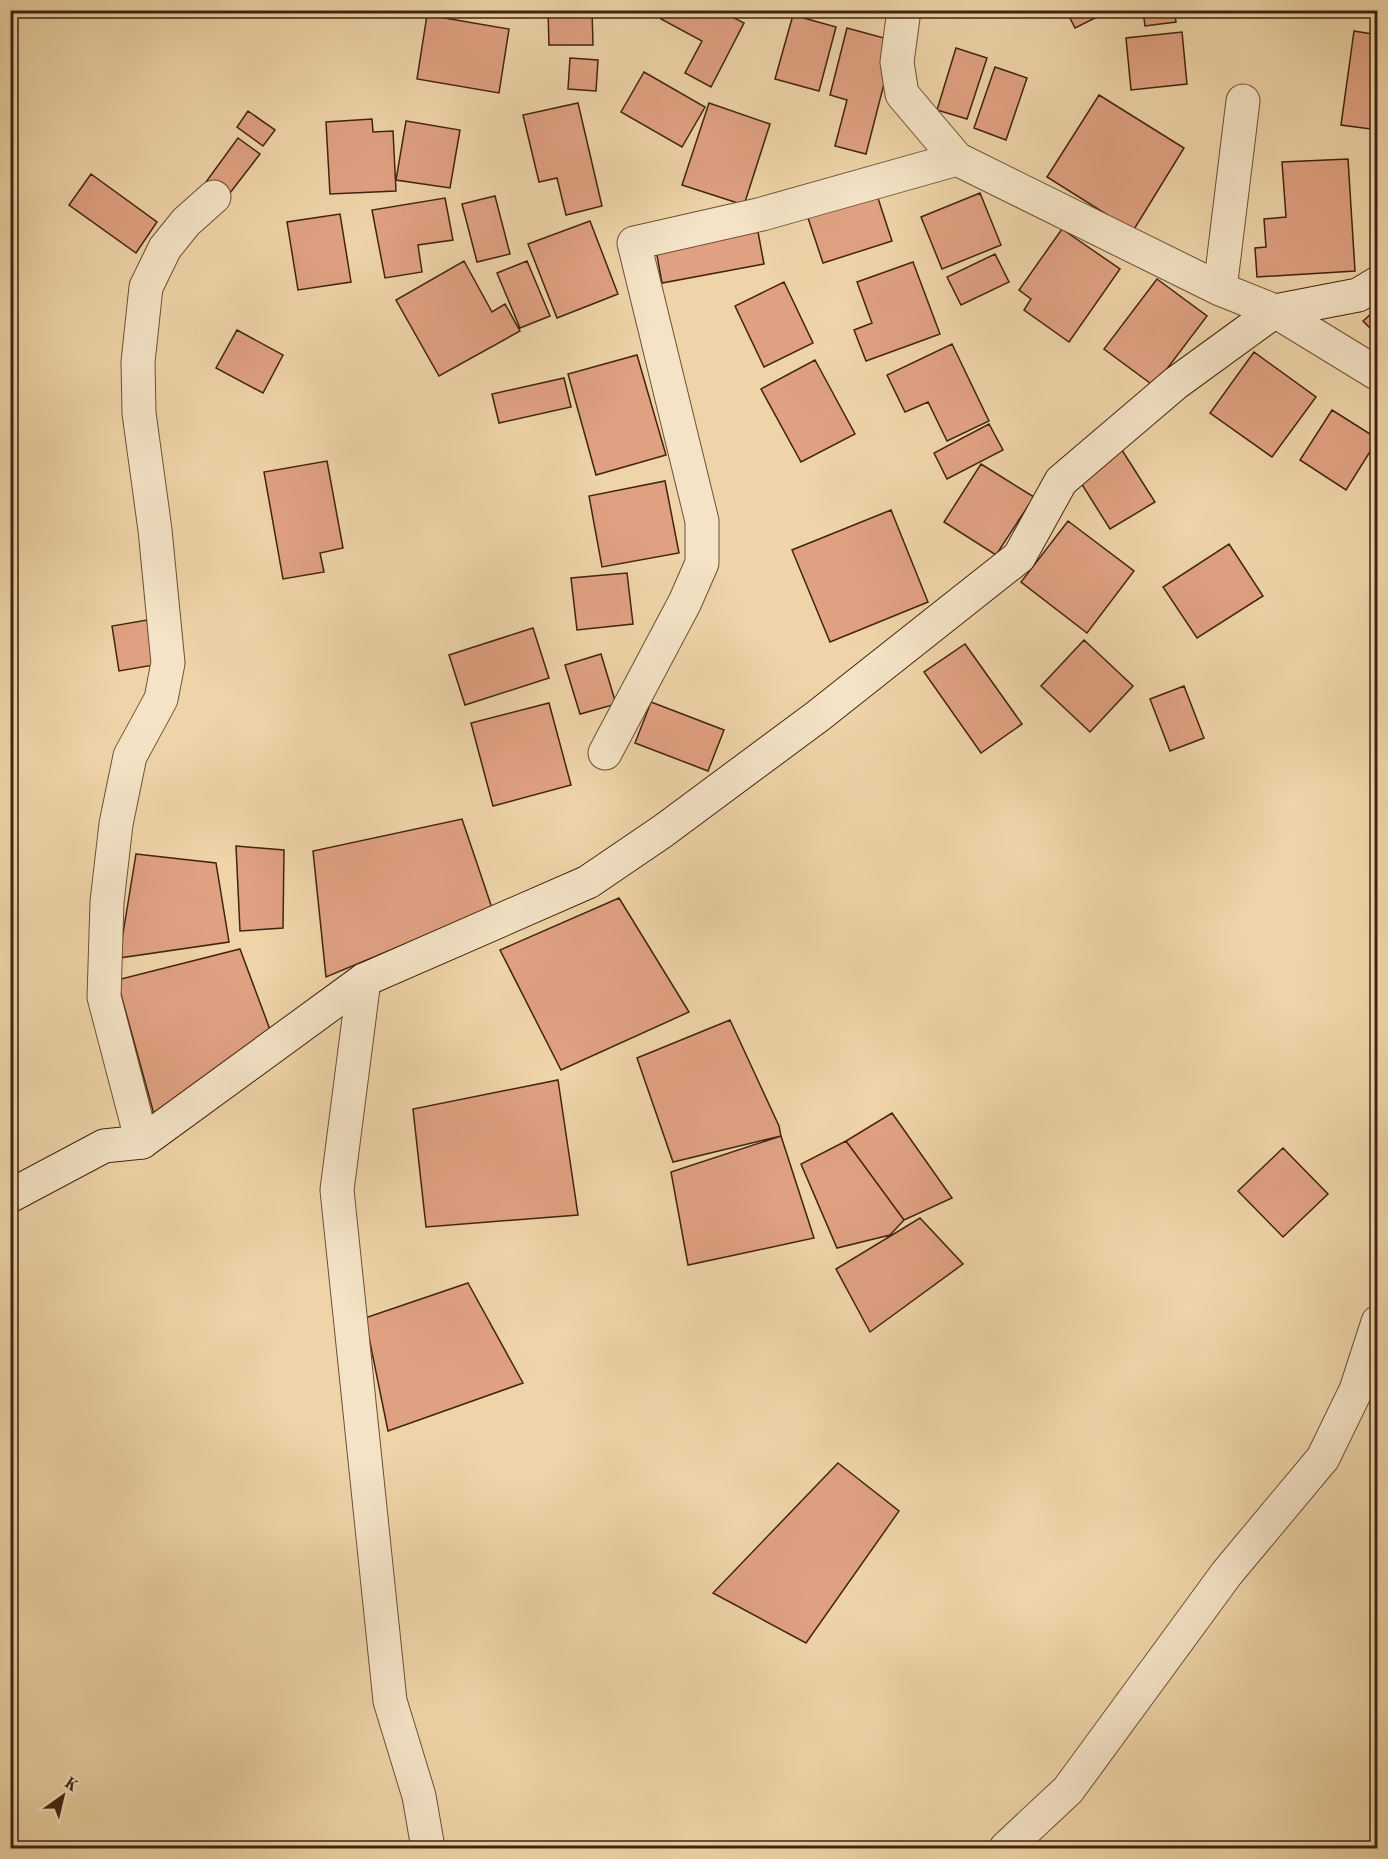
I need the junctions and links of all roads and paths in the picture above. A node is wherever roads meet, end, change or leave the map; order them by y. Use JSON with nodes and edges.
{"nodes":[{"id":1,"x":904,"y":10,"type":"edge"},
{"id":2,"x":1244,"y":101,"type":"dead end"},
{"id":3,"x":957,"y":159,"type":"junction"},
{"id":4,"x":214,"y":197,"type":"dead end"},
{"id":5,"x":1377,"y":283,"type":"edge"},
{"id":6,"x":1220,"y":290,"type":"junction"},
{"id":7,"x":1275,"y":311,"type":"junction"},
{"id":8,"x":1377,"y":374,"type":"edge"},
{"id":9,"x":606,"y":753,"type":"dead end"},
{"id":10,"x":364,"y":980,"type":"junction"},
{"id":11,"x":142,"y":1142,"type":"junction"},
{"id":12,"x":10,"y":1196,"type":"edge"},
{"id":13,"x":1377,"y":1322,"type":"edge"},
{"id":14,"x":428,"y":1848,"type":"edge"},
{"id":15,"x":1006,"y":1848,"type":"edge"}],
"edges":[{"from":1,"to":3,"type":"street"},
{"from":2,"to":6,"type":"street"},
{"from":3,"to":6,"type":"street"},
{"from":3,"to":9,"type":"street"},
{"from":4,"to":11,"type":"street"},
{"from":5,"to":7,"type":"street"},
{"from":6,"to":7,"type":"street"},
{"from":7,"to":8,"type":"street"},
{"from":7,"to":10,"type":"street"},
{"from":10,"to":11,"type":"street"},
{"from":10,"to":14,"type":"street"},
{"from":11,"to":12,"type":"street"},
{"from":13,"to":15,"type":"street"}]}
